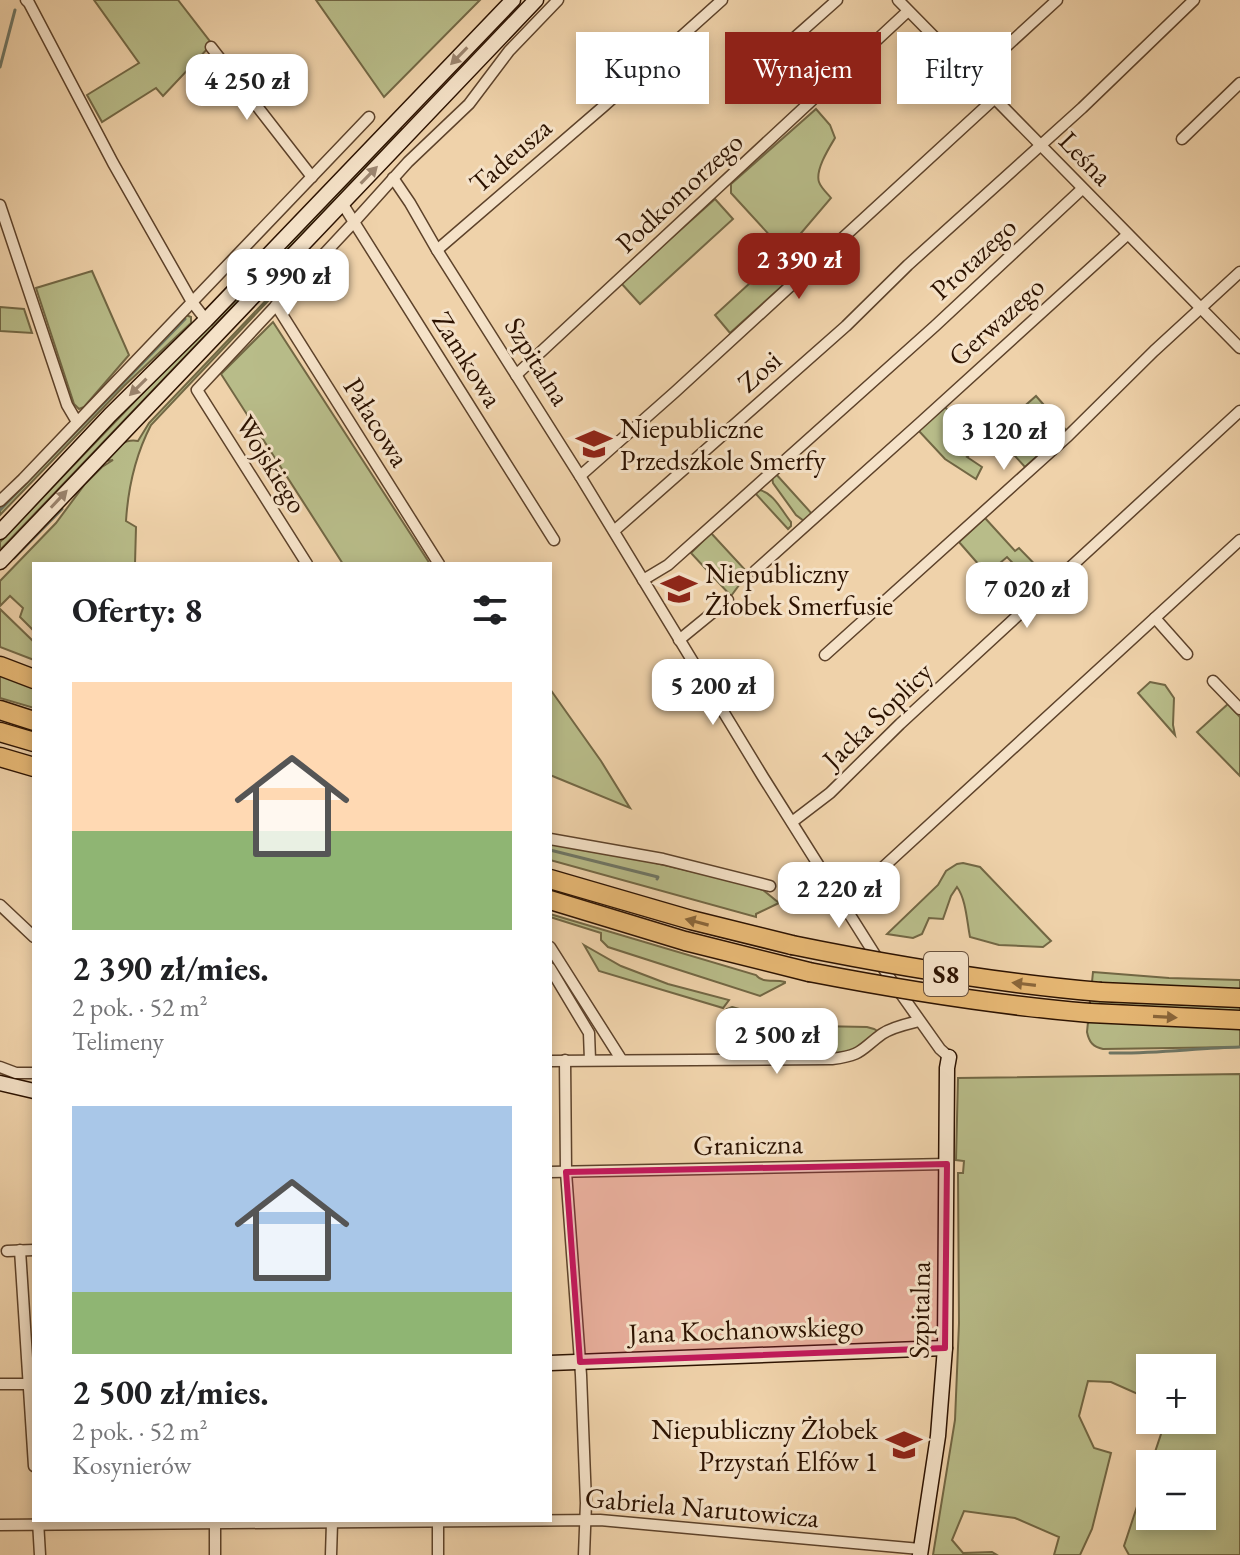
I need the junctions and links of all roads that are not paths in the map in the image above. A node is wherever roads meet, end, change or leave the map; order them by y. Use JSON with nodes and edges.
{"nodes":[{"id":1,"x":26,"y":0,"type":"edge"},
{"id":2,"x":513,"y":0,"type":"edge"},
{"id":3,"x":536,"y":0,"type":"edge"},
{"id":4,"x":558,"y":0,"type":"edge"},
{"id":5,"x":722,"y":0,"type":"edge"},
{"id":6,"x":837,"y":0,"type":"edge"},
{"id":7,"x":898,"y":0,"type":"edge"},
{"id":8,"x":1057,"y":0,"type":"edge"},
{"id":9,"x":1194,"y":0,"type":"edge"},
{"id":10,"x":908,"y":11,"type":"junction"},
{"id":11,"x":801,"y":32,"type":"edge"},
{"id":12,"x":929,"y":32,"type":"edge"},
{"id":13,"x":1011,"y":42,"type":"edge"},
{"id":14,"x":211,"y":47,"type":"dead end"},
{"id":15,"x":1240,"y":83,"type":"edge"},
{"id":16,"x":989,"y":104,"type":"edge"},
{"id":17,"x":999,"y":104,"type":"edge"},
{"id":18,"x":369,"y":117,"type":"dead end"},
{"id":19,"x":1182,"y":139,"type":"dead end"},
{"id":20,"x":1041,"y":146,"type":"junction"},
{"id":21,"x":312,"y":177,"type":"junction"},
{"id":22,"x":393,"y":178,"type":"junction"},
{"id":23,"x":1082,"y":189,"type":"junction"},
{"id":24,"x":342,"y":203,"type":"junction"},
{"id":25,"x":0,"y":205,"type":"edge"},
{"id":26,"x":354,"y":222,"type":"junction"},
{"id":27,"x":1127,"y":235,"type":"junction"},
{"id":28,"x":437,"y":250,"type":"junction"},
{"id":29,"x":1240,"y":272,"type":"edge"},
{"id":30,"x":192,"y":302,"type":"junction"},
{"id":31,"x":276,"y":305,"type":"junction"},
{"id":32,"x":1200,"y":308,"type":"junction"},
{"id":33,"x":206,"y":320,"type":"junction"},
{"id":34,"x":1240,"y":348,"type":"edge"},
{"id":35,"x":516,"y":375,"type":"junction"},
{"id":36,"x":1240,"y":411,"type":"edge"},
{"id":37,"x":77,"y":422,"type":"junction"},
{"id":38,"x":580,"y":476,"type":"junction"},
{"id":39,"x":0,"y":501,"type":"edge"},
{"id":40,"x":614,"y":531,"type":"junction"},
{"id":41,"x":0,"y":532,"type":"edge"},
{"id":42,"x":554,"y":540,"type":"dead end"},
{"id":43,"x":1240,"y":540,"type":"edge"},
{"id":44,"x":0,"y":562,"type":"edge"},
{"id":45,"x":306,"y":562,"type":"edge"},
{"id":46,"x":438,"y":562,"type":"edge"},
{"id":47,"x":755,"y":571,"type":"dead end"},
{"id":48,"x":643,"y":580,"type":"junction"},
{"id":49,"x":728,"y":600,"type":"dead end"},
{"id":50,"x":1155,"y":618,"type":"junction"},
{"id":51,"x":679,"y":640,"type":"junction"},
{"id":52,"x":1187,"y":654,"type":"dead end"},
{"id":53,"x":825,"y":655,"type":"dead end"},
{"id":54,"x":0,"y":666,"type":"edge"},
{"id":55,"x":32,"y":678,"type":"edge"},
{"id":56,"x":1213,"y":681,"type":"dead end"},
{"id":57,"x":1240,"y":709,"type":"edge"},
{"id":58,"x":0,"y":710,"type":"edge"},
{"id":59,"x":32,"y":720,"type":"edge"},
{"id":60,"x":0,"y":732,"type":"edge"},
{"id":61,"x":32,"y":741,"type":"edge"},
{"id":62,"x":0,"y":757,"type":"edge"},
{"id":63,"x":32,"y":766,"type":"edge"},
{"id":64,"x":792,"y":822,"type":"junction"},
{"id":65,"x":552,"y":839,"type":"edge"},
{"id":66,"x":552,"y":880,"type":"edge"},
{"id":67,"x":770,"y":886,"type":"dead end"},
{"id":68,"x":552,"y":901,"type":"edge"},
{"id":69,"x":843,"y":904,"type":"junction"},
{"id":70,"x":0,"y":905,"type":"edge"},
{"id":71,"x":32,"y":935,"type":"edge"},
{"id":72,"x":552,"y":949,"type":"edge"},
{"id":73,"x":552,"y":974,"type":"edge"},
{"id":74,"x":1240,"y":998,"type":"edge"},
{"id":75,"x":1240,"y":1020,"type":"edge"},
{"id":76,"x":919,"y":1021,"type":"junction"},
{"id":77,"x":621,"y":1059,"type":"junction"},
{"id":78,"x":565,"y":1060,"type":"junction"},
{"id":79,"x":590,"y":1060,"type":"junction"},
{"id":80,"x":552,"y":1061,"type":"edge"},
{"id":81,"x":948,"y":1061,"type":"joint"},
{"id":82,"x":0,"y":1067,"type":"edge"},
{"id":83,"x":32,"y":1073,"type":"edge"},
{"id":84,"x":0,"y":1083,"type":"edge"},
{"id":85,"x":32,"y":1091,"type":"edge"},
{"id":86,"x":947,"y":1164,"type":"junction"},
{"id":87,"x":552,"y":1172,"type":"edge"},
{"id":88,"x":566,"y":1172,"type":"junction"},
{"id":89,"x":20,"y":1250,"type":"junction"},
{"id":90,"x":32,"y":1250,"type":"edge"},
{"id":91,"x":7,"y":1251,"type":"dead end"},
{"id":92,"x":945,"y":1348,"type":"junction"},
{"id":93,"x":580,"y":1362,"type":"junction"},
{"id":94,"x":552,"y":1363,"type":"edge"},
{"id":95,"x":0,"y":1384,"type":"edge"},
{"id":96,"x":31,"y":1384,"type":"edge"},
{"id":97,"x":32,"y":1411,"type":"edge"},
{"id":98,"x":552,"y":1520,"type":"edge"},
{"id":99,"x":586,"y":1520,"type":"junction"},
{"id":100,"x":38,"y":1522,"type":"edge"},
{"id":101,"x":438,"y":1522,"type":"joint"},
{"id":102,"x":332,"y":1523,"type":"junction"},
{"id":103,"x":215,"y":1524,"type":"junction"},
{"id":104,"x":0,"y":1525,"type":"edge"},
{"id":105,"x":920,"y":1552,"type":"edge"},
{"id":106,"x":40,"y":1555,"type":"edge"},
{"id":107,"x":215,"y":1555,"type":"edge"},
{"id":108,"x":331,"y":1555,"type":"edge"},
{"id":109,"x":438,"y":1555,"type":"edge"},
{"id":110,"x":584,"y":1555,"type":"edge"}],
"edges":[{"from":1,"to":30,"type":"street"},
{"from":2,"to":33,"type":"main road","one_way":true},
{"from":24,"to":3,"type":"main road","one_way":true},
{"from":4,"to":22,"type":"street"},
{"from":5,"to":28,"type":"street","name":"Tadeusza"},
{"from":6,"to":11,"type":"street"},
{"from":7,"to":10,"type":"street","name":"Leśna"},
{"from":8,"to":13,"type":"street"},
{"from":9,"to":20,"type":"street","name":"Zosi"},
{"from":10,"to":12,"type":"street","name":"Leśna"},
{"from":10,"to":35,"type":"street","name":"Podkomorzego"},
{"from":14,"to":21,"type":"street"},
{"from":15,"to":19,"type":"street"},
{"from":16,"to":38,"type":"street"},
{"from":17,"to":20,"type":"street","name":"Leśna"},
{"from":18,"to":21,"type":"street"},
{"from":20,"to":23,"type":"street","name":"Leśna"},
{"from":20,"to":40,"type":"street","name":"Zosi"},
{"from":21,"to":30,"type":"street"},
{"from":22,"to":26,"type":"street"},
{"from":22,"to":28,"type":"street","name":"Szpitalna"},
{"from":23,"to":27,"type":"street","name":"Leśna"},
{"from":23,"to":48,"type":"street","name":"Protazego"},
{"from":24,"to":26,"type":"street","name":"Zamkowa"},
{"from":44,"to":24,"type":"main road","one_way":true},
{"from":25,"to":37,"type":"street"},
{"from":26,"to":31,"type":"street"},
{"from":26,"to":42,"type":"street","name":"Zamkowa"},
{"from":27,"to":32,"type":"street","name":"Leśna"},
{"from":27,"to":47,"type":"street","name":"Gerwazego"},
{"from":28,"to":35,"type":"street","name":"Szpitalna"},
{"from":29,"to":32,"type":"street"},
{"from":30,"to":33,"type":"street"},
{"from":30,"to":37,"type":"street"},
{"from":31,"to":45,"type":"street","name":"Wojskiego"},
{"from":31,"to":46,"type":"street","name":"Pałacowa"},
{"from":32,"to":34,"type":"street","name":"Leśna"},
{"from":32,"to":53,"type":"street"},
{"from":33,"to":41,"type":"main road","one_way":true},
{"from":35,"to":38,"type":"street","name":"Szpitalna"},
{"from":36,"to":64,"type":"street","name":"Jacka Soplicy"},
{"from":37,"to":39,"type":"street"},
{"from":38,"to":40,"type":"street","name":"Szpitalna"},
{"from":40,"to":48,"type":"street","name":"Szpitalna"},
{"from":43,"to":50,"type":"street"},
{"from":48,"to":51,"type":"street","name":"Szpitalna"},
{"from":49,"to":51,"type":"street"},
{"from":50,"to":52,"type":"street"},
{"from":50,"to":69,"type":"street"},
{"from":51,"to":64,"type":"street","name":"Szpitalna"},
{"from":54,"to":55,"type":"highway"},
{"from":56,"to":57,"type":"street"},
{"from":58,"to":59,"type":"highway"},
{"from":60,"to":61,"type":"highway"},
{"from":62,"to":63,"type":"highway"},
{"from":64,"to":69,"type":"street","name":"Szpitalna"},
{"from":65,"to":67,"type":"street"},
{"from":74,"to":66,"type":"highway","number":"S8","one_way":true,"bridge":true},
{"from":68,"to":75,"type":"highway","number":"S8","one_way":true,"bridge":true},
{"from":69,"to":76,"type":"street","name":"Szpitalna"},
{"from":70,"to":71,"type":"street"},
{"from":72,"to":77,"type":"street"},
{"from":73,"to":79,"type":"street"},
{"from":76,"to":77,"type":"street"},
{"from":76,"to":81,"type":"street","name":"Szpitalna"},
{"from":77,"to":79,"type":"street"},
{"from":78,"to":79,"type":"street"},
{"from":78,"to":80,"type":"street"},
{"from":78,"to":88,"type":"street"},
{"from":81,"to":86,"type":"main road","name":"Szpitalna"},
{"from":82,"to":83,"type":"street"},
{"from":84,"to":85,"type":"main road"},
{"from":86,"to":88,"type":"street","name":"Graniczna"},
{"from":86,"to":92,"type":"main road","name":"Szpitalna"},
{"from":87,"to":88,"type":"street","name":"Graniczna"},
{"from":88,"to":93,"type":"street"},
{"from":89,"to":90,"type":"street"},
{"from":89,"to":91,"type":"street"},
{"from":89,"to":96,"type":"street"},
{"from":92,"to":93,"type":"main road","name":"Jana Kochanowskiego"},
{"from":92,"to":105,"type":"main road","name":"Szpitalna"},
{"from":93,"to":94,"type":"main road","name":"Jana Kochanowskiego"},
{"from":93,"to":99,"type":"street"},
{"from":95,"to":96,"type":"street"},
{"from":96,"to":97,"type":"street"},
{"from":98,"to":99,"type":"street","name":"Gabriela Narutowicza"},
{"from":99,"to":105,"type":"street","name":"Gabriela Narutowicza"},
{"from":99,"to":110,"type":"street"},
{"from":100,"to":103,"type":"street","name":"Gabriela Narutowicza"},
{"from":100,"to":104,"type":"street","name":"Gabriela Narutowicza"},
{"from":100,"to":106,"type":"street"},
{"from":101,"to":102,"type":"street","name":"Gabriela Narutowicza"},
{"from":101,"to":109,"type":"street"},
{"from":102,"to":103,"type":"street","name":"Gabriela Narutowicza"},
{"from":102,"to":108,"type":"street"},
{"from":103,"to":107,"type":"street"}]}
